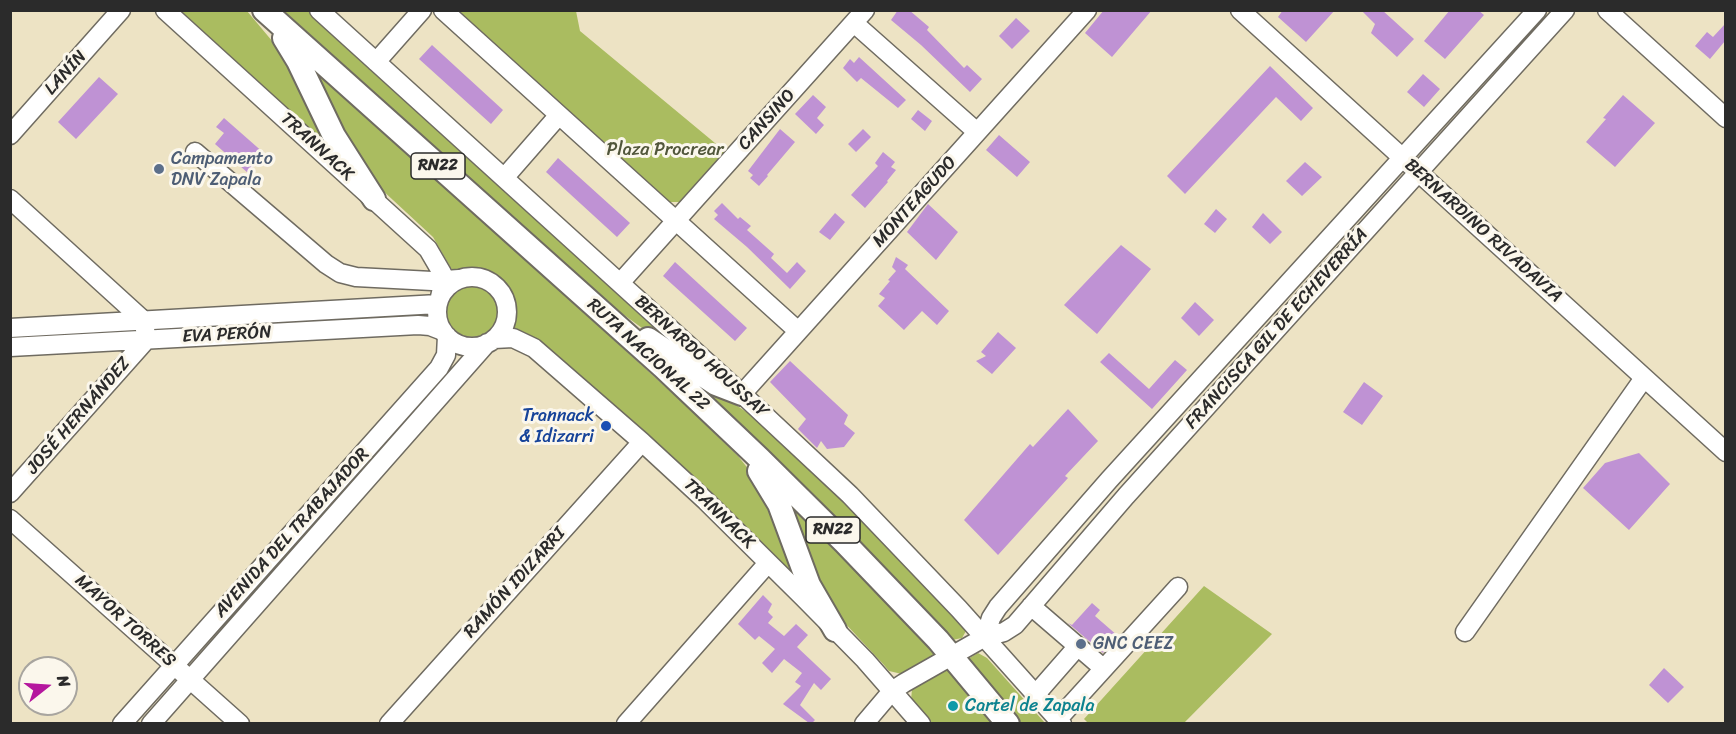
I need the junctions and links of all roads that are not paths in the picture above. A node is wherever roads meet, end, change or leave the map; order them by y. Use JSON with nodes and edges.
{"nodes":[{"id":1,"x":121,"y":10,"type":"edge"},
{"id":2,"x":165,"y":10,"type":"edge"},
{"id":3,"x":264,"y":10,"type":"edge"},
{"id":4,"x":320,"y":10,"type":"edge"},
{"id":5,"x":422,"y":10,"type":"edge"},
{"id":6,"x":443,"y":10,"type":"edge"},
{"id":7,"x":1087,"y":10,"type":"edge"},
{"id":8,"x":1240,"y":10,"type":"edge"},
{"id":9,"x":1537,"y":10,"type":"edge"},
{"id":10,"x":1565,"y":10,"type":"edge"},
{"id":11,"x":1607,"y":10,"type":"edge"},
{"id":12,"x":860,"y":17,"type":"edge"},
{"id":13,"x":376,"y":62,"type":"junction"},
{"id":14,"x":559,"y":115,"type":"junction"},
{"id":15,"x":1725,"y":118,"type":"edge"},
{"id":16,"x":977,"y":132,"type":"junction"},
{"id":17,"x":10,"y":135,"type":"edge"},
{"id":18,"x":195,"y":152,"type":"dead end"},
{"id":19,"x":1402,"y":158,"type":"junction"},
{"id":20,"x":1418,"y":173,"type":"junction"},
{"id":21,"x":504,"y":178,"type":"junction"},
{"id":22,"x":10,"y":199,"type":"edge"},
{"id":23,"x":374,"y":199,"type":"junction"},
{"id":24,"x":676,"y":221,"type":"junction"},
{"id":25,"x":620,"y":283,"type":"junction"},
{"id":26,"x":445,"y":290,"type":"junction"},
{"id":27,"x":143,"y":320,"type":"junction"},
{"id":28,"x":611,"y":323,"type":"junction"},
{"id":29,"x":10,"y":328,"type":"edge"},
{"id":30,"x":798,"y":331,"type":"junction"},
{"id":31,"x":445,"y":334,"type":"junction"},
{"id":32,"x":147,"y":339,"type":"junction"},
{"id":33,"x":490,"y":341,"type":"junction"},
{"id":34,"x":10,"y":347,"type":"edge"},
{"id":35,"x":1644,"y":378,"type":"junction"},
{"id":36,"x":742,"y":394,"type":"junction"},
{"id":37,"x":708,"y":410,"type":"junction"},
{"id":38,"x":642,"y":442,"type":"junction"},
{"id":39,"x":1725,"y":452,"type":"edge"},
{"id":40,"x":1109,"y":480,"type":"junction"},
{"id":41,"x":10,"y":493,"type":"edge"},
{"id":42,"x":1126,"y":496,"type":"junction"},
{"id":43,"x":10,"y":519,"type":"edge"},
{"id":44,"x":768,"y":563,"type":"junction"},
{"id":45,"x":1179,"y":588,"type":"dead end"},
{"id":46,"x":1031,"y":606,"type":"junction"},
{"id":47,"x":835,"y":630,"type":"junction"},
{"id":48,"x":1465,"y":632,"type":"dead end"},
{"id":49,"x":985,"y":637,"type":"junction"},
{"id":50,"x":1078,"y":646,"type":"junction"},
{"id":51,"x":952,"y":656,"type":"junction"},
{"id":52,"x":174,"y":665,"type":"junction"},
{"id":53,"x":1104,"y":668,"type":"junction"},
{"id":54,"x":190,"y":680,"type":"junction"},
{"id":55,"x":892,"y":691,"type":"junction"},
{"id":56,"x":1036,"y":694,"type":"junction"},
{"id":57,"x":1060,"y":721,"type":"edge"},
{"id":58,"x":122,"y":723,"type":"edge"},
{"id":59,"x":151,"y":723,"type":"edge"},
{"id":60,"x":240,"y":723,"type":"edge"},
{"id":61,"x":389,"y":723,"type":"edge"},
{"id":62,"x":626,"y":723,"type":"edge"},
{"id":63,"x":864,"y":723,"type":"edge"},
{"id":64,"x":921,"y":723,"type":"edge"},
{"id":65,"x":1008,"y":723,"type":"edge"}],
"edges":[{"from":1,"to":17,"type":"street","name":"LANÍN"},
{"from":2,"to":23,"type":"street","name":"TRANNACK"},
{"from":3,"to":23,"type":"main road"},
{"from":3,"to":28,"type":"main road","name":"RUTA NACIONAL 22","number":"RN22"},
{"from":4,"to":13,"type":"street","name":"BERNARDO HOUSSAY"},
{"from":5,"to":13,"type":"street"},
{"from":6,"to":14,"type":"street"},
{"from":7,"to":16,"type":"street","name":"MONTEAGUDO"},
{"from":8,"to":19,"type":"street","name":"BERNARDINO RIVADAVIA"},
{"from":9,"to":19,"type":"street","name":"FRANCISCA GIL DE ECHEVERRÍA"},
{"from":10,"to":20,"type":"street","name":"FRANCISCA GIL DE ECHEVERRÍA"},
{"from":11,"to":15,"type":"street"},
{"from":12,"to":16,"type":"street"},
{"from":12,"to":24,"type":"street","name":"CANSINO"},
{"from":13,"to":21,"type":"street","name":"BERNARDO HOUSSAY"},
{"from":14,"to":21,"type":"street"},
{"from":14,"to":24,"type":"street"},
{"from":16,"to":30,"type":"street","name":"MONTEAGUDO"},
{"from":18,"to":26,"type":"street"},
{"from":19,"to":20,"type":"street","name":"BERNARDINO RIVADAVIA"},
{"from":19,"to":40,"type":"street","name":"FRANCISCA GIL DE ECHEVERRÍA"},
{"from":20,"to":35,"type":"street","name":"BERNARDINO RIVADAVIA"},
{"from":20,"to":42,"type":"street","name":"FRANCISCA GIL DE ECHEVERRÍA"},
{"from":21,"to":25,"type":"street","name":"BERNARDO HOUSSAY"},
{"from":22,"to":27,"type":"street"},
{"from":23,"to":26,"type":"street","name":"TRANNACK"},
{"from":24,"to":25,"type":"street","name":"CANSINO"},
{"from":24,"to":30,"type":"street"},
{"from":25,"to":36,"type":"street","name":"BERNARDO HOUSSAY"},
{"from":26,"to":27,"type":"street","name":"EVA PERÓN"},
{"from":26,"to":31,"type":"street","name":"TRANNACK"},
{"from":26,"to":33,"type":"street"},
{"from":27,"to":29,"type":"street","name":"EVA PERÓN"},
{"from":27,"to":32,"type":"street"},
{"from":28,"to":36,"type":"main road"},
{"from":28,"to":37,"type":"main road","name":"RUTA NACIONAL 22","number":"RN22"},
{"from":30,"to":36,"type":"street","name":"MONTEAGUDO"},
{"from":31,"to":32,"type":"street","name":"EVA PERÓN"},
{"from":31,"to":33,"type":"street","name":"TRANNACK"},
{"from":31,"to":52,"type":"street","name":"AVENIDA DEL TRABAJADOR"},
{"from":32,"to":34,"type":"street","name":"EVA PERÓN"},
{"from":32,"to":41,"type":"street","name":"JOSÉ HERNÁNDEZ"},
{"from":33,"to":38,"type":"street","name":"TRANNACK"},
{"from":33,"to":54,"type":"street","name":"AVENIDA DEL TRABAJADOR"},
{"from":35,"to":39,"type":"street","name":"BERNARDINO RIVADAVIA"},
{"from":35,"to":48,"type":"street"},
{"from":36,"to":49,"type":"street","name":"BERNARDO HOUSSAY"},
{"from":37,"to":47,"type":"main road"},
{"from":37,"to":51,"type":"main road","name":"RUTA NACIONAL 22","number":"RN22"},
{"from":38,"to":44,"type":"street","name":"TRANNACK"},
{"from":38,"to":61,"type":"street","name":"RAMÓN IDIZARRI"},
{"from":40,"to":42,"type":"street"},
{"from":40,"to":49,"type":"street","name":"FRANCISCA GIL DE ECHEVERRÍA"},
{"from":42,"to":46,"type":"street","name":"FRANCISCA GIL DE ECHEVERRÍA"},
{"from":43,"to":52,"type":"street","name":"MAYOR TORRES"},
{"from":44,"to":47,"type":"street","name":"TRANNACK"},
{"from":44,"to":62,"type":"street"},
{"from":45,"to":53,"type":"street"},
{"from":46,"to":49,"type":"street","name":"FRANCISCA GIL DE ECHEVERRÍA"},
{"from":46,"to":50,"type":"street"},
{"from":47,"to":55,"type":"street","name":"TRANNACK"},
{"from":49,"to":51,"type":"street","name":"FRANCISCA GIL DE ECHEVERRÍA"},
{"from":49,"to":56,"type":"street","name":"BERNARDO HOUSSAY"},
{"from":50,"to":53,"type":"street"},
{"from":50,"to":56,"type":"street"},
{"from":51,"to":55,"type":"street","name":"FRANCISCA GIL DE ECHEVERRÍA"},
{"from":51,"to":65,"type":"main road","name":"RUTA NACIONAL 22","number":"RN22"},
{"from":52,"to":54,"type":"street","name":"MAYOR TORRES"},
{"from":52,"to":58,"type":"street","name":"AVENIDA DEL TRABAJADOR"},
{"from":53,"to":57,"type":"street"},
{"from":54,"to":59,"type":"street","name":"AVENIDA DEL TRABAJADOR"},
{"from":54,"to":60,"type":"street","name":"MAYOR TORRES"},
{"from":55,"to":63,"type":"street","name":"FRANCISCA GIL DE ECHEVERRÍA"},
{"from":55,"to":64,"type":"street","name":"TRANNACK"},
{"from":56,"to":57,"type":"street","name":"BERNARDO HOUSSAY"}]}
